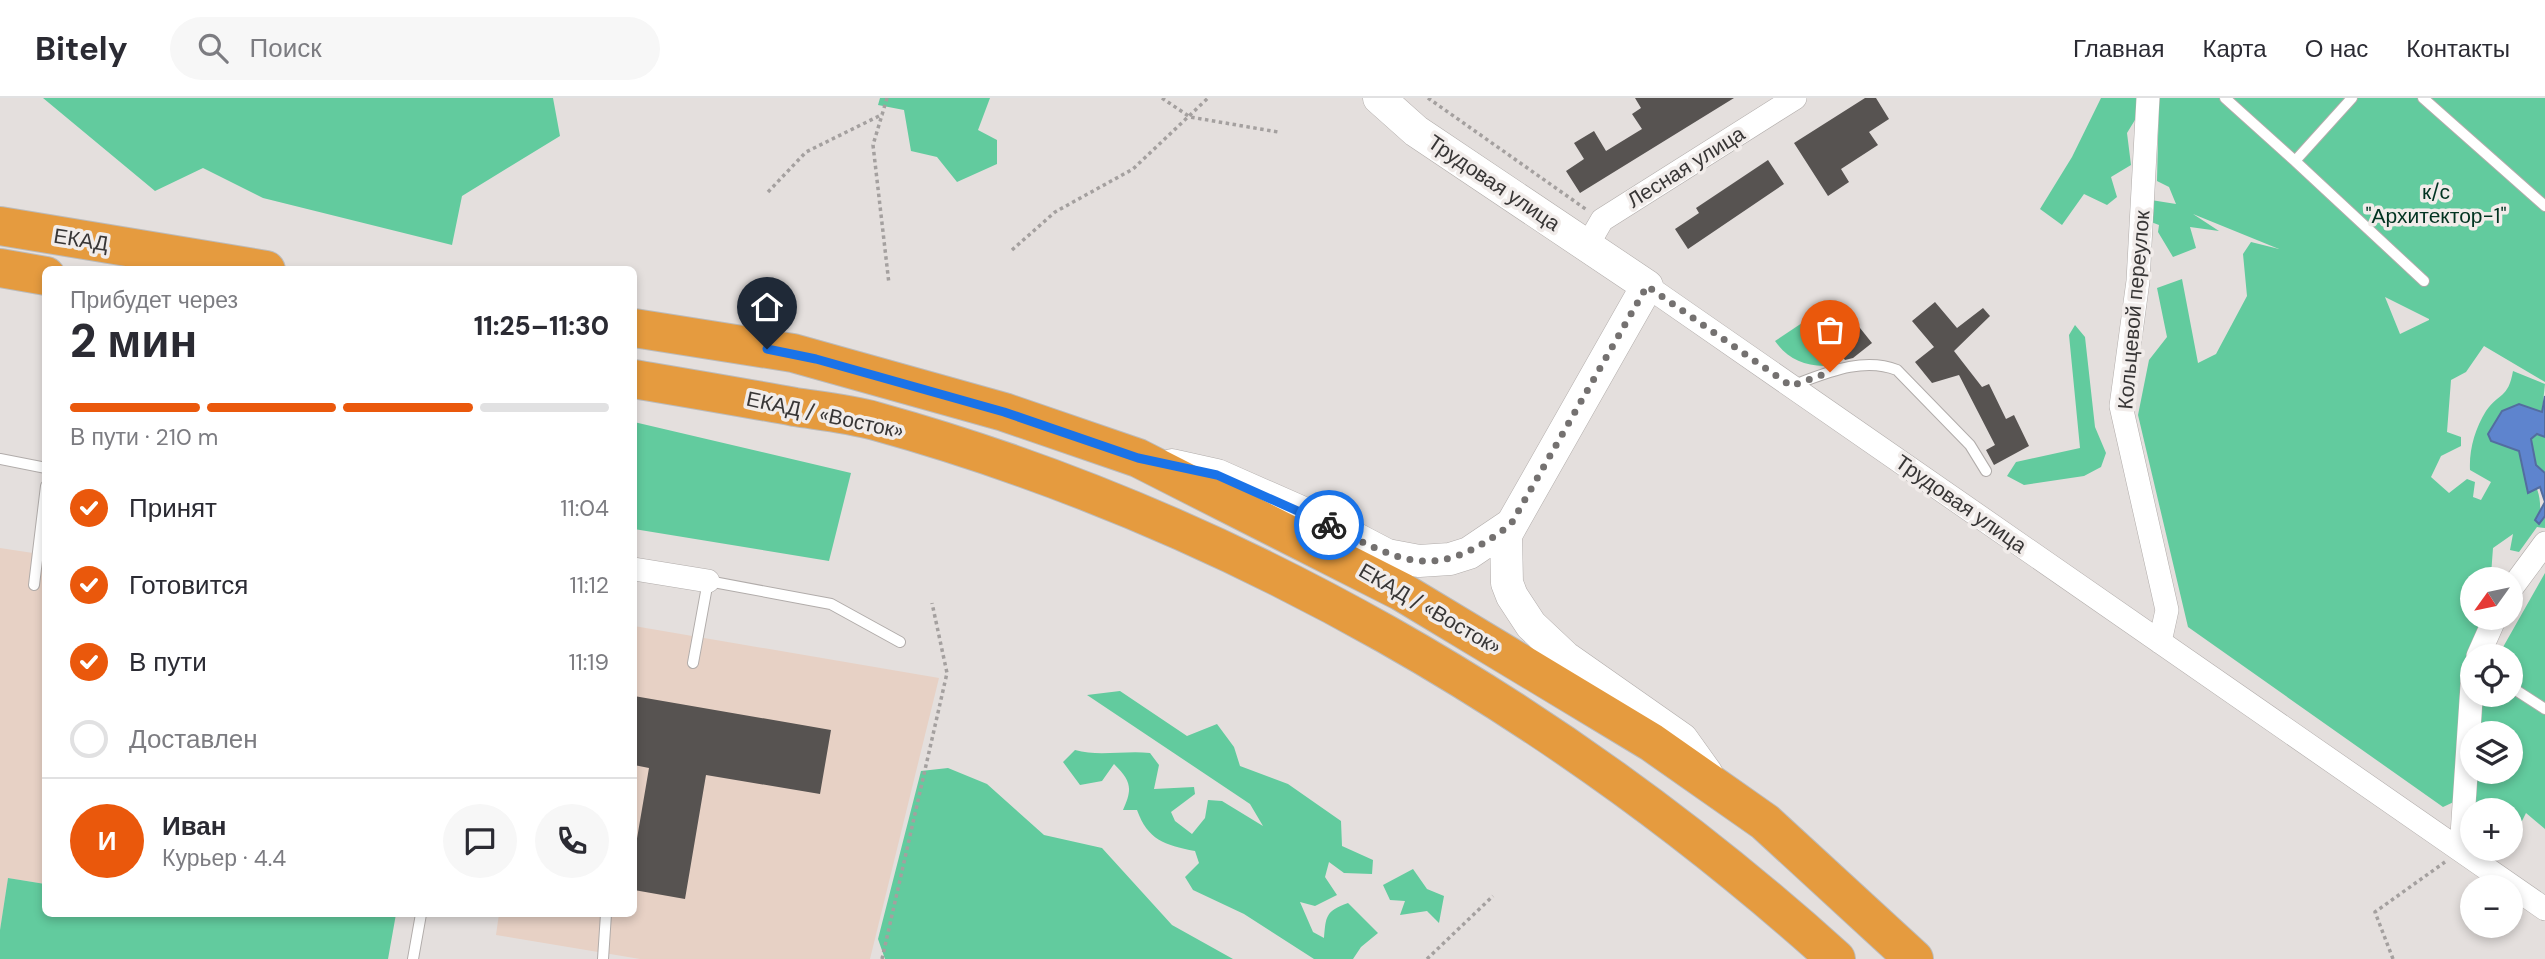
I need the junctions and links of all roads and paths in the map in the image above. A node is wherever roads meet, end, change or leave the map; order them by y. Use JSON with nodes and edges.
{"nodes":[{"id":1,"x":887,"y":98,"type":"edge"},
{"id":2,"x":1162,"y":98,"type":"edge"},
{"id":3,"x":1208,"y":98,"type":"edge"},
{"id":4,"x":1379,"y":98,"type":"edge"},
{"id":5,"x":1428,"y":98,"type":"edge"},
{"id":6,"x":1795,"y":98,"type":"edge"},
{"id":7,"x":2148,"y":98,"type":"edge"},
{"id":8,"x":2225,"y":98,"type":"edge"},
{"id":9,"x":2352,"y":98,"type":"edge"},
{"id":10,"x":2423,"y":98,"type":"edge"},
{"id":11,"x":883,"y":114,"type":"junction"},
{"id":12,"x":1190,"y":117,"type":"junction"},
{"id":13,"x":1278,"y":132,"type":"dead end"},
{"id":14,"x":2295,"y":160,"type":"junction"},
{"id":15,"x":768,"y":192,"type":"dead end"},
{"id":16,"x":2545,"y":206,"type":"edge"},
{"id":17,"x":0,"y":226,"type":"edge"},
{"id":18,"x":1595,"y":233,"type":"junction"},
{"id":19,"x":1012,"y":250,"type":"dead end"},
{"id":20,"x":242,"y":266,"type":"edge"},
{"id":21,"x":0,"y":268,"type":"edge"},
{"id":22,"x":42,"y":275,"type":"edge"},
{"id":23,"x":2424,"y":281,"type":"dead end"},
{"id":24,"x":889,"y":284,"type":"dead end"},
{"id":25,"x":1647,"y":286,"type":"junction"},
{"id":26,"x":637,"y":328,"type":"edge"},
{"id":27,"x":637,"y":380,"type":"edge"},
{"id":28,"x":1791,"y":386,"type":"junction"},
{"id":29,"x":1138,"y":458,"type":"junction"},
{"id":30,"x":0,"y":459,"type":"edge"},
{"id":31,"x":42,"y":467,"type":"edge"},
{"id":32,"x":1986,"y":471,"type":"dead end"},
{"id":33,"x":42,"y":522,"type":"edge"},
{"id":34,"x":1511,"y":524,"type":"junction"},
{"id":35,"x":2545,"y":543,"type":"edge"},
{"id":36,"x":637,"y":569,"type":"edge"},
{"id":37,"x":2524,"y":571,"type":"edge"},
{"id":38,"x":708,"y":581,"type":"junction"},
{"id":39,"x":34,"y":585,"type":"dead end"},
{"id":40,"x":932,"y":603,"type":"dead end"},
{"id":41,"x":900,"y":642,"type":"dead end"},
{"id":42,"x":2160,"y":642,"type":"junction"},
{"id":43,"x":693,"y":663,"type":"dead end"},
{"id":44,"x":2523,"y":695,"type":"edge"},
{"id":45,"x":2471,"y":707,"type":"edge"},
{"id":46,"x":2545,"y":709,"type":"edge"},
{"id":47,"x":1715,"y":784,"type":"junction"},
{"id":48,"x":2464,"y":798,"type":"edge"},
{"id":49,"x":2460,"y":849,"type":"edge"},
{"id":50,"x":2460,"y":851,"type":"edge"},
{"id":51,"x":2477,"y":861,"type":"edge"},
{"id":52,"x":1493,"y":896,"type":"dead end"},
{"id":53,"x":2545,"y":909,"type":"edge"},
{"id":54,"x":420,"y":917,"type":"edge"},
{"id":55,"x":606,"y":917,"type":"edge"},
{"id":56,"x":413,"y":959,"type":"edge"},
{"id":57,"x":603,"y":959,"type":"edge"},
{"id":58,"x":881,"y":959,"type":"edge"},
{"id":59,"x":1427,"y":959,"type":"edge"},
{"id":60,"x":1836,"y":959,"type":"edge"},
{"id":61,"x":1914,"y":959,"type":"edge"},
{"id":62,"x":2393,"y":959,"type":"edge"}],
"edges":[{"from":1,"to":11,"type":"path"},
{"from":2,"to":12,"type":"path"},
{"from":3,"to":12,"type":"path"},
{"from":4,"to":18,"type":"main road","name":"Трудовая улица"},
{"from":5,"to":18,"type":"path"},
{"from":6,"to":18,"type":"street","name":"Лесная улица"},
{"from":7,"to":42,"type":"street","name":"Кольцевой переулок"},
{"from":8,"to":14,"type":"lane"},
{"from":9,"to":14,"type":"lane"},
{"from":10,"to":16,"type":"lane"},
{"from":11,"to":15,"type":"path"},
{"from":11,"to":24,"type":"path"},
{"from":12,"to":13,"type":"path"},
{"from":12,"to":19,"type":"path"},
{"from":14,"to":23,"type":"lane"},
{"from":17,"to":20,"type":"highway","name":"ЕКАД"},
{"from":18,"to":25,"type":"main road","name":"Трудовая улица"},
{"from":21,"to":22,"type":"highway","name":"ЕКАД"},
{"from":25,"to":28,"type":"street","name":"Трудовая улица"},
{"from":25,"to":34,"type":"main road"},
{"from":26,"to":29,"type":"highway","name":"ЕКАД / «Восток»"},
{"from":27,"to":60,"type":"highway","name":"ЕКАД / «Восток»"},
{"from":28,"to":32,"type":"lane"},
{"from":28,"to":42,"type":"street","name":"Трудовая улица"},
{"from":29,"to":34,"type":"main road"},
{"from":29,"to":47,"type":"highway","name":"ЕКАД / «Восток»"},
{"from":30,"to":31,"type":"lane"},
{"from":33,"to":39,"type":"lane"},
{"from":34,"to":47,"type":"main road"},
{"from":35,"to":37,"type":"street"},
{"from":36,"to":38,"type":"street"},
{"from":38,"to":41,"type":"lane"},
{"from":38,"to":43,"type":"lane"},
{"from":40,"to":58,"type":"path"},
{"from":42,"to":49,"type":"street","name":"Трудовая улица"},
{"from":44,"to":46,"type":"lane"},
{"from":45,"to":48,"type":"street"},
{"from":47,"to":61,"type":"highway","name":"ЕКАД / «Восток»"},
{"from":50,"to":62,"type":"path"},
{"from":51,"to":53,"type":"street","name":"Трудовая улица"},
{"from":52,"to":59,"type":"path"},
{"from":54,"to":56,"type":"lane"},
{"from":55,"to":57,"type":"lane"}]}
